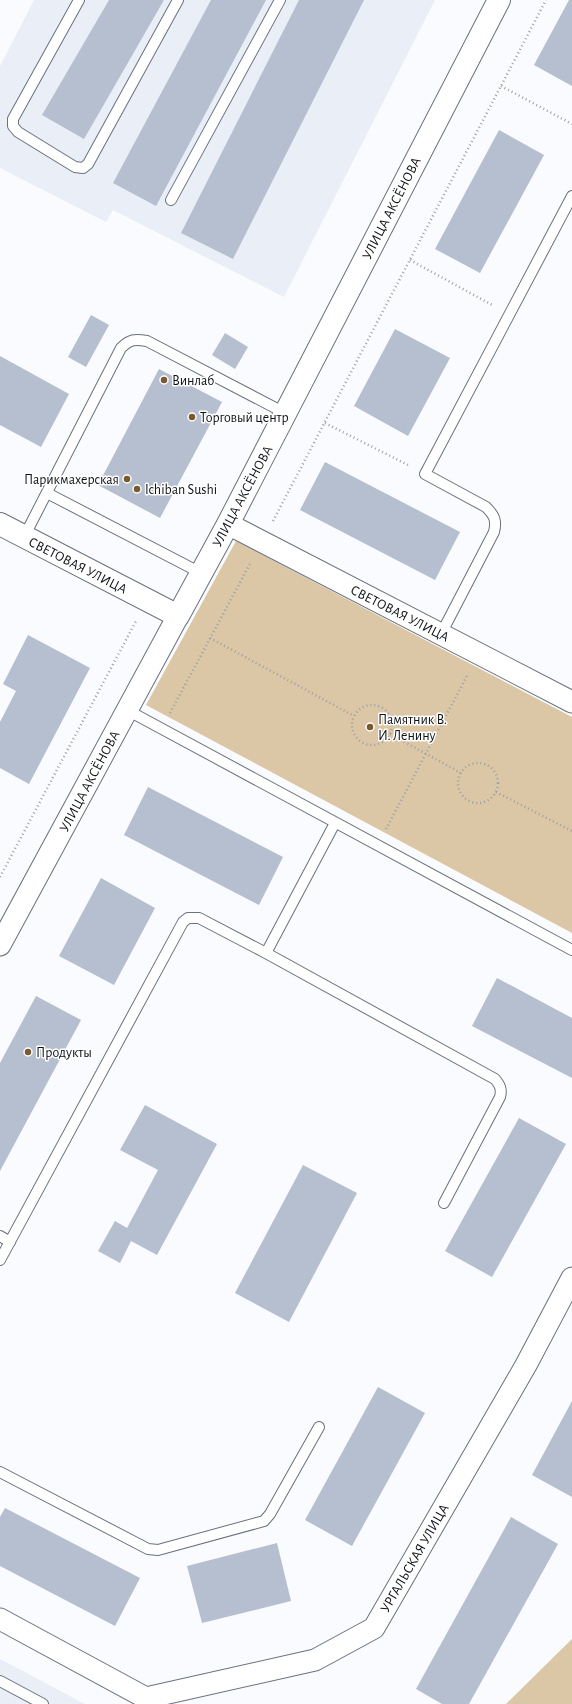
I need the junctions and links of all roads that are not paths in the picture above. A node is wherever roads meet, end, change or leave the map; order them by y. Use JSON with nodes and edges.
{"nodes":[{"id":1,"x":80,"y":0,"type":"edge"},
{"id":2,"x":178,"y":0,"type":"edge"},
{"id":3,"x":280,"y":0,"type":"edge"},
{"id":4,"x":499,"y":0,"type":"edge"},
{"id":5,"x":572,"y":196,"type":"edge"},
{"id":6,"x":171,"y":200,"type":"dead end"},
{"id":7,"x":285,"y":413,"type":"junction"},
{"id":8,"x":47,"y":493,"type":"junction"},
{"id":9,"x":0,"y":524,"type":"edge"},
{"id":10,"x":228,"y":524,"type":"junction"},
{"id":11,"x":24,"y":537,"type":"junction"},
{"id":12,"x":201,"y":573,"type":"junction"},
{"id":13,"x":178,"y":616,"type":"junction"},
{"id":14,"x":441,"y":634,"type":"junction"},
{"id":15,"x":572,"y":702,"type":"edge"},
{"id":16,"x":127,"y":710,"type":"junction"},
{"id":17,"x":335,"y":823,"type":"junction"},
{"id":18,"x":0,"y":945,"type":"edge"},
{"id":19,"x":572,"y":950,"type":"edge"},
{"id":20,"x":266,"y":953,"type":"junction"},
{"id":21,"x":444,"y":1203,"type":"dead end"},
{"id":22,"x":0,"y":1236,"type":"edge"},
{"id":23,"x":10,"y":1242,"type":"junction"},
{"id":24,"x":0,"y":1260,"type":"edge"},
{"id":25,"x":572,"y":1278,"type":"edge"},
{"id":26,"x":319,"y":1427,"type":"dead end"},
{"id":27,"x":0,"y":1472,"type":"edge"},
{"id":28,"x":0,"y":1619,"type":"edge"},
{"id":29,"x":0,"y":1681,"type":"edge"},
{"id":30,"x":148,"y":1701,"type":"edge"},
{"id":31,"x":43,"y":1704,"type":"edge"}],
"edges":[{"from":1,"to":2,"type":"lane"},
{"from":3,"to":6,"type":"lane"},
{"from":4,"to":7,"type":"street","name":"УЛИЦА АКСЁНОВА"},
{"from":5,"to":14,"type":"lane"},
{"from":7,"to":8,"type":"lane"},
{"from":7,"to":10,"type":"street","name":"УЛИЦА АКСЁНОВА"},
{"from":8,"to":11,"type":"lane"},
{"from":8,"to":12,"type":"lane"},
{"from":9,"to":11,"type":"street","name":"СВЕТОВАЯ УЛИЦА"},
{"from":10,"to":12,"type":"street","name":"УЛИЦА АКСЁНОВА"},
{"from":10,"to":14,"type":"street","name":"СВЕТОВАЯ УЛИЦА"},
{"from":11,"to":13,"type":"street","name":"СВЕТОВАЯ УЛИЦА"},
{"from":12,"to":13,"type":"street","name":"УЛИЦА АКСЁНОВА"},
{"from":13,"to":16,"type":"street","name":"УЛИЦА АКСЁНОВА"},
{"from":14,"to":15,"type":"street","name":"СВЕТОВАЯ УЛИЦА"},
{"from":16,"to":17,"type":"lane"},
{"from":16,"to":18,"type":"street","name":"УЛИЦА АКСЁНОВА"},
{"from":17,"to":19,"type":"lane"},
{"from":17,"to":20,"type":"lane"},
{"from":20,"to":21,"type":"lane"},
{"from":20,"to":23,"type":"lane"},
{"from":22,"to":23,"type":"lane"},
{"from":23,"to":24,"type":"lane"},
{"from":25,"to":30,"type":"street","name":"УРГАЛЬСКАЯ УЛИЦА"},
{"from":26,"to":27,"type":"lane"},
{"from":28,"to":30,"type":"street"},
{"from":29,"to":31,"type":"lane"}]}
